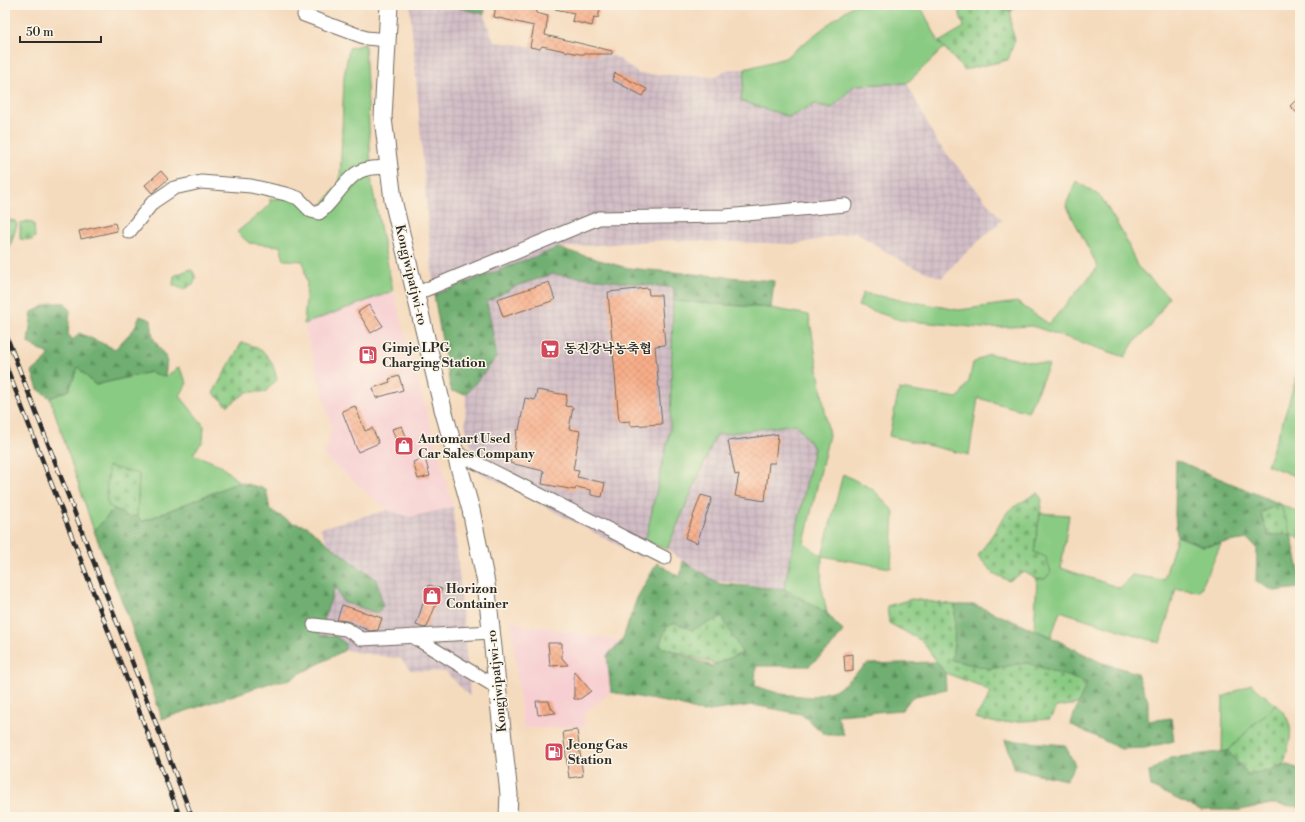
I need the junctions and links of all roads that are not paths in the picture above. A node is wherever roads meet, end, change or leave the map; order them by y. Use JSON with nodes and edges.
{"nodes":[{"id":1,"x":389,"y":5,"type":"edge"},
{"id":2,"x":304,"y":15,"type":"dead end"},
{"id":3,"x":387,"y":40,"type":"junction"},
{"id":4,"x":389,"y":167,"type":"junction"},
{"id":5,"x":845,"y":205,"type":"dead end"},
{"id":6,"x":129,"y":232,"type":"dead end"},
{"id":7,"x":415,"y":294,"type":"junction"},
{"id":8,"x":455,"y":452,"type":"junction"},
{"id":9,"x":665,"y":558,"type":"dead end"},
{"id":10,"x":314,"y":625,"type":"dead end"},
{"id":11,"x":492,"y":632,"type":"junction"},
{"id":12,"x":412,"y":636,"type":"junction"},
{"id":13,"x":498,"y":688,"type":"junction"},
{"id":14,"x":509,"y":794,"type":"junction"},
{"id":15,"x":508,"y":817,"type":"edge"},
{"id":16,"x":514,"y":817,"type":"edge"}],
"edges":[{"from":1,"to":3,"type":"main road","name":"Kongjwipatjwi-ro"},
{"from":2,"to":3,"type":"street"},
{"from":3,"to":4,"type":"main road","name":"Kongjwipatjwi-ro"},
{"from":4,"to":6,"type":"street"},
{"from":4,"to":7,"type":"main road","name":"Kongjwipatjwi-ro"},
{"from":5,"to":7,"type":"street"},
{"from":7,"to":8,"type":"main road","name":"Kongjwipatjwi-ro"},
{"from":8,"to":9,"type":"street"},
{"from":8,"to":11,"type":"main road","name":"Kongjwipatjwi-ro"},
{"from":10,"to":12,"type":"street"},
{"from":11,"to":12,"type":"street"},
{"from":11,"to":13,"type":"main road","name":"Kongjwipatjwi-ro"},
{"from":12,"to":13,"type":"street"},
{"from":13,"to":14,"type":"main road","name":"Kongjwipatjwi-ro"},
{"from":14,"to":15,"type":"main road","name":"Kongjwipatjwi-ro"},
{"from":14,"to":16,"type":"main road","name":"Kongjwipatjwi-ro"}]}
